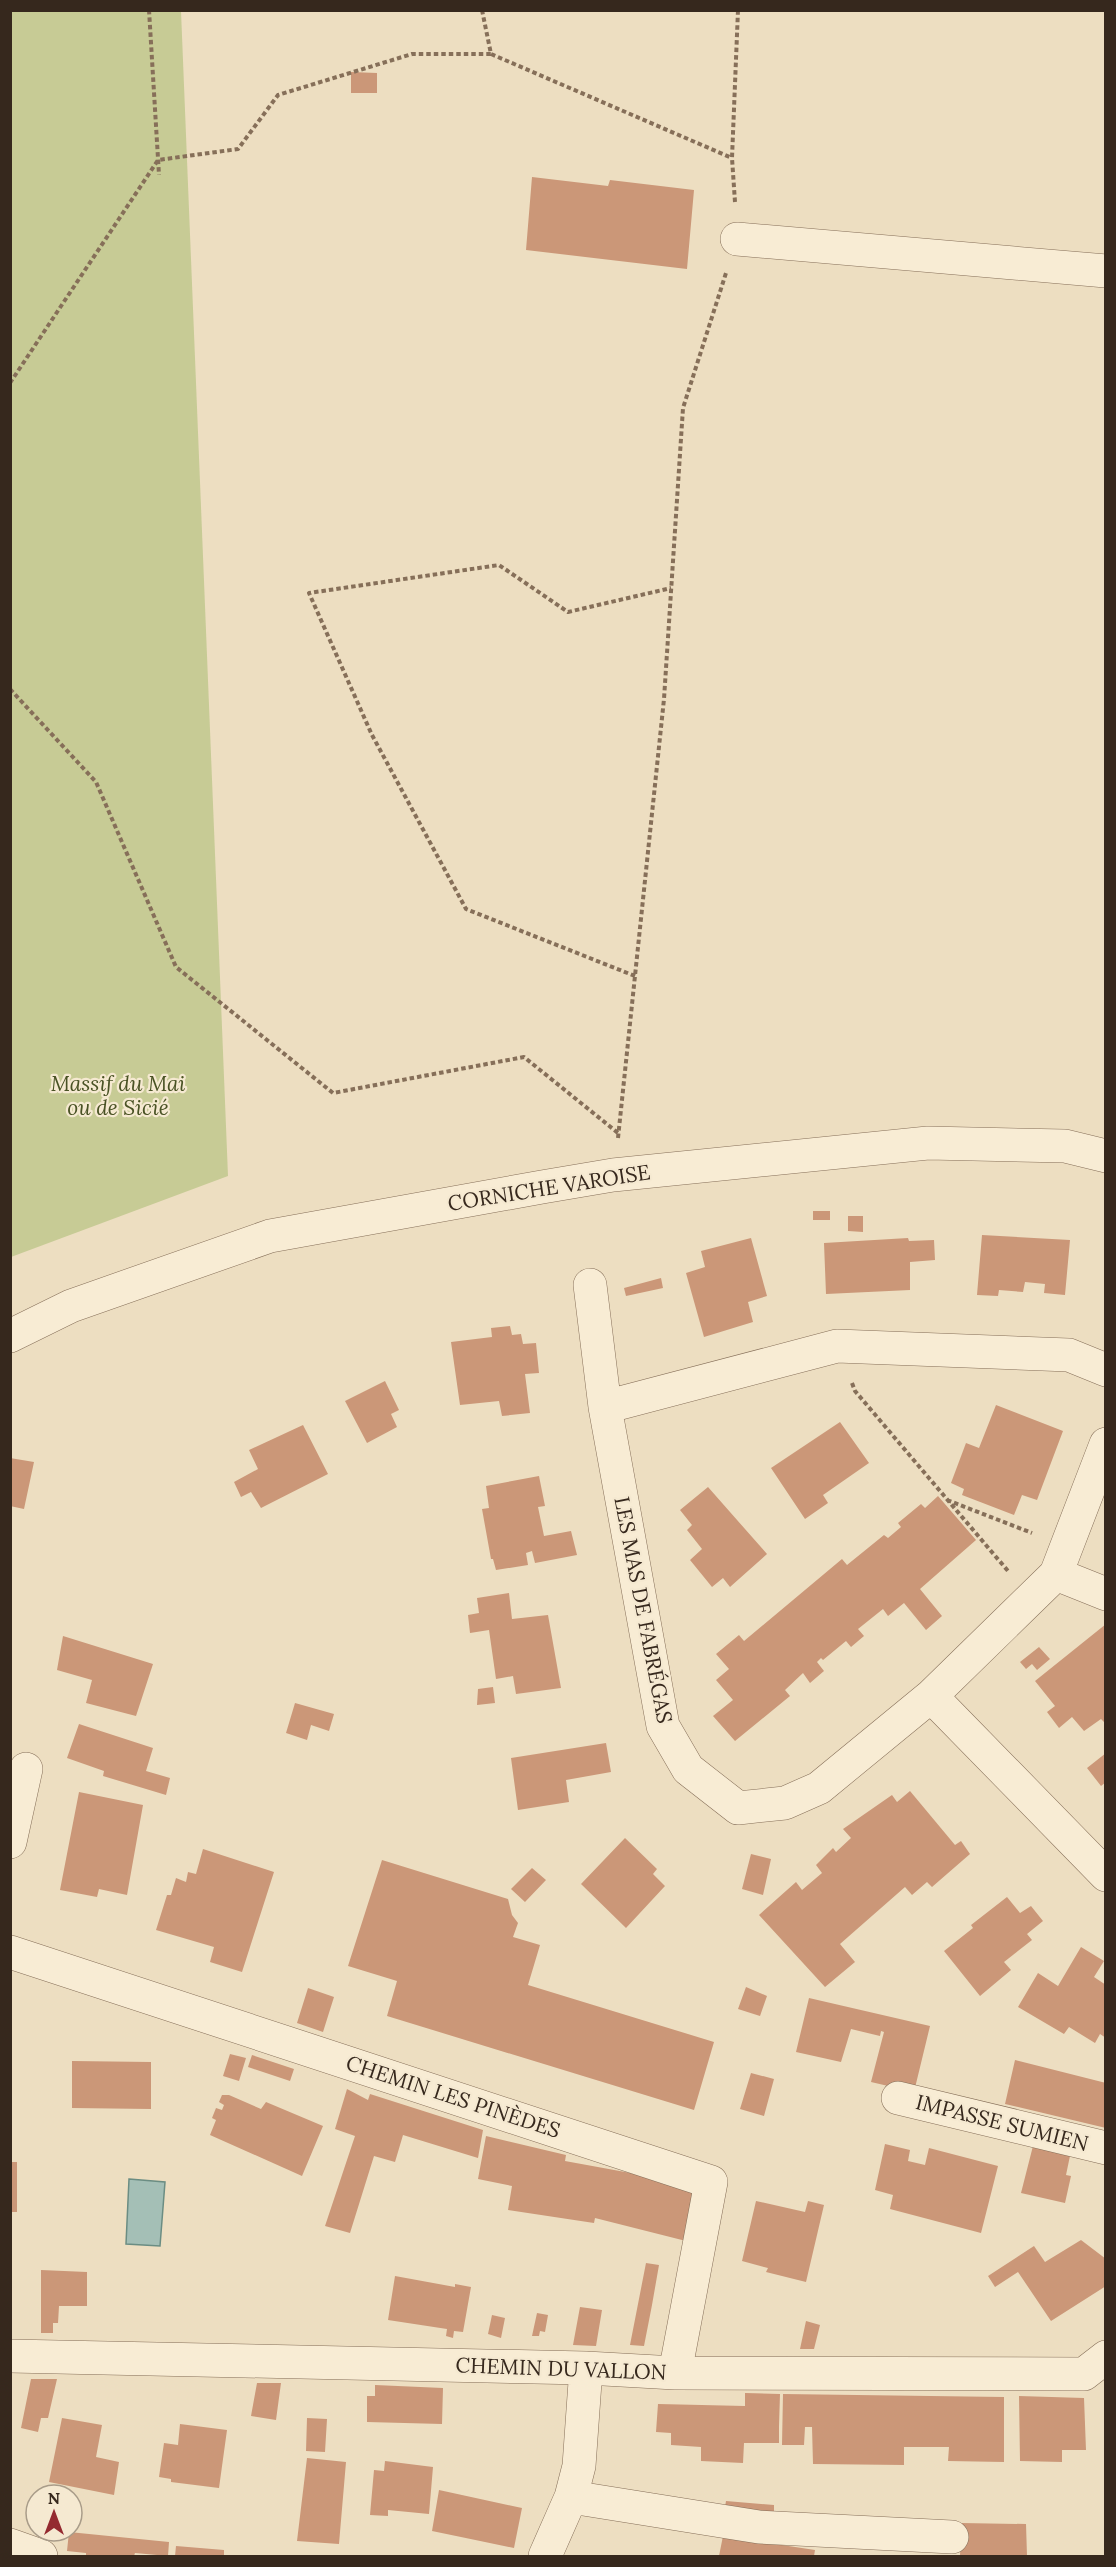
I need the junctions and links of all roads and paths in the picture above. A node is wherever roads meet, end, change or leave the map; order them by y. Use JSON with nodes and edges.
{"nodes":[{"id":1,"x":149,"y":10,"type":"edge"},
{"id":2,"x":482,"y":10,"type":"edge"},
{"id":3,"x":738,"y":10,"type":"edge"},
{"id":4,"x":491,"y":54,"type":"junction"},
{"id":5,"x":732,"y":158,"type":"junction"},
{"id":6,"x":159,"y":160,"type":"junction"},
{"id":7,"x":159,"y":175,"type":"dead end"},
{"id":8,"x":736,"y":239,"type":"junction"},
{"id":9,"x":1106,"y":272,"type":"edge"},
{"id":10,"x":10,"y":383,"type":"edge"},
{"id":11,"x":671,"y":588,"type":"junction"},
{"id":12,"x":10,"y":689,"type":"edge"},
{"id":13,"x":635,"y":976,"type":"junction"},
{"id":14,"x":618,"y":1134,"type":"junction"},
{"id":15,"x":1106,"y":1156,"type":"edge"},
{"id":16,"x":613,"y":1175,"type":"junction"},
{"id":17,"x":590,"y":1285,"type":"dead end"},
{"id":18,"x":10,"y":1336,"type":"edge"},
{"id":19,"x":837,"y":1346,"type":"junction"},
{"id":20,"x":1106,"y":1370,"type":"edge"},
{"id":21,"x":605,"y":1407,"type":"junction"},
{"id":22,"x":1106,"y":1444,"type":"edge"},
{"id":23,"x":946,"y":1500,"type":"junction"},
{"id":24,"x":1061,"y":1560,"type":"junction"},
{"id":25,"x":1106,"y":1594,"type":"edge"},
{"id":26,"x":1031,"y":1598,"type":"junction"},
{"id":27,"x":931,"y":1696,"type":"junction"},
{"id":28,"x":26,"y":1769,"type":"dead end"},
{"id":29,"x":10,"y":1842,"type":"edge"},
{"id":30,"x":1106,"y":1875,"type":"edge"},
{"id":31,"x":10,"y":1952,"type":"edge"},
{"id":32,"x":898,"y":2098,"type":"dead end"},
{"id":33,"x":1106,"y":2148,"type":"edge"},
{"id":34,"x":10,"y":2356,"type":"edge"},
{"id":35,"x":1106,"y":2357,"type":"edge"},
{"id":36,"x":586,"y":2368,"type":"junction"},
{"id":37,"x":675,"y":2373,"type":"junction"},
{"id":38,"x":571,"y":2497,"type":"junction"},
{"id":39,"x":952,"y":2537,"type":"dead end"},
{"id":40,"x":10,"y":2545,"type":"edge"},
{"id":41,"x":41,"y":2556,"type":"edge"},
{"id":42,"x":544,"y":2556,"type":"edge"}],
"edges":[{"from":1,"to":6,"type":"path"},
{"from":2,"to":4,"type":"path"},
{"from":3,"to":5,"type":"path"},
{"from":4,"to":5,"type":"path"},
{"from":4,"to":6,"type":"path"},
{"from":5,"to":8,"type":"path"},
{"from":6,"to":7,"type":"path"},
{"from":6,"to":10,"type":"path"},
{"from":8,"to":9,"type":"street"},
{"from":8,"to":11,"type":"path"},
{"from":11,"to":13,"type":"path"},
{"from":11,"to":13,"type":"path"},
{"from":12,"to":14,"type":"path"},
{"from":13,"to":14,"type":"path"},
{"from":14,"to":16,"type":"path"},
{"from":15,"to":16,"type":"street","name":"CORNICHE VAROISE"},
{"from":16,"to":18,"type":"street","name":"CORNICHE VAROISE"},
{"from":17,"to":21,"type":"street","name":"LES MAS DE FABRÉGAS"},
{"from":19,"to":20,"type":"street"},
{"from":19,"to":21,"type":"street"},
{"from":19,"to":23,"type":"path"},
{"from":21,"to":27,"type":"street","name":"LES MAS DE FABRÉGAS"},
{"from":22,"to":24,"type":"street","name":"LES MAS DE FABRÉGAS"},
{"from":23,"to":24,"type":"path"},
{"from":23,"to":26,"type":"path"},
{"from":24,"to":25,"type":"street"},
{"from":24,"to":26,"type":"street","name":"LES MAS DE FABRÉGAS"},
{"from":26,"to":27,"type":"street","name":"LES MAS DE FABRÉGAS"},
{"from":27,"to":30,"type":"street"},
{"from":28,"to":29,"type":"street"},
{"from":31,"to":37,"type":"street","name":"CHEMIN LES PINÈDES"},
{"from":32,"to":33,"type":"street","name":"IMPASSE SUMIEN"},
{"from":34,"to":36,"type":"street","name":"CHEMIN DU VALLON"},
{"from":35,"to":37,"type":"street","name":"CHEMIN DU VALLON"},
{"from":36,"to":37,"type":"street","name":"CHEMIN DU VALLON"},
{"from":36,"to":38,"type":"street"},
{"from":38,"to":39,"type":"street"},
{"from":38,"to":42,"type":"street"},
{"from":40,"to":41,"type":"street"}]}
